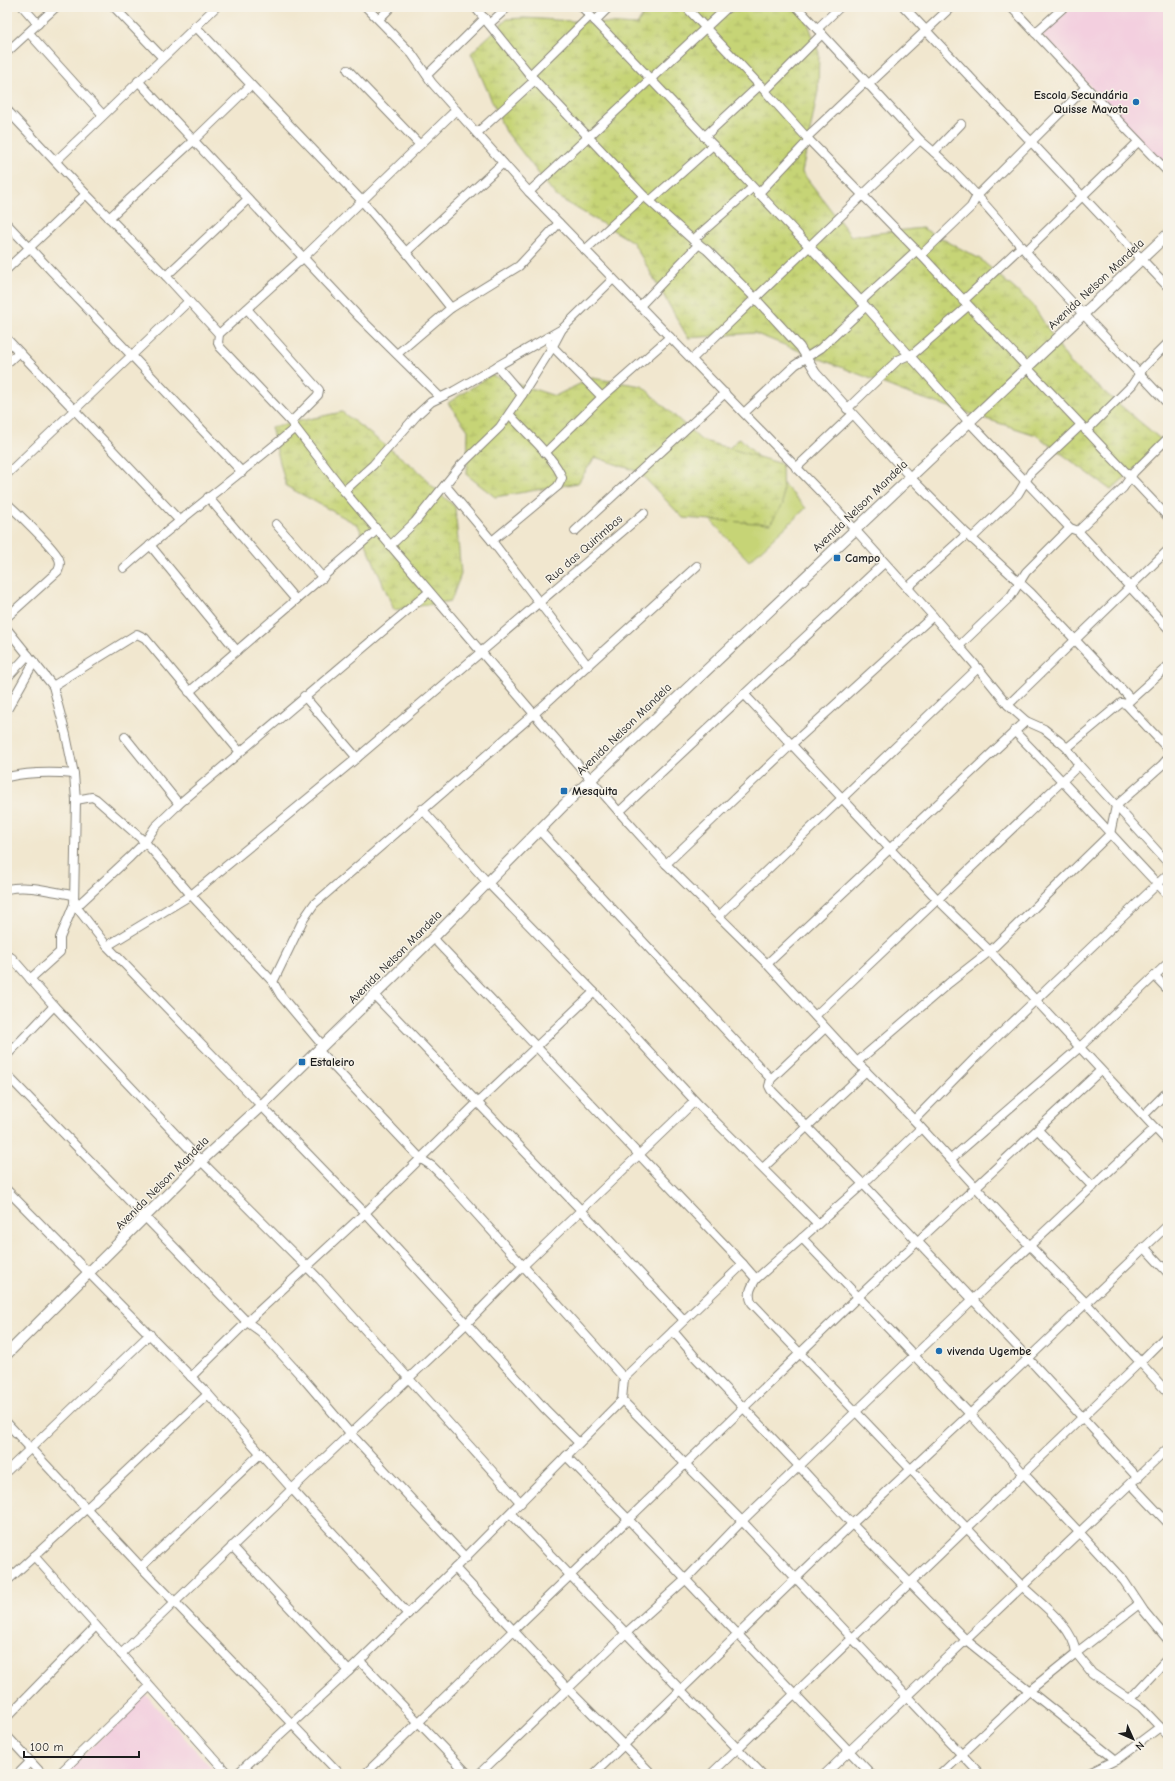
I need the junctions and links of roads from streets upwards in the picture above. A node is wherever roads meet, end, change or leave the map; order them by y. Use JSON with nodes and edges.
{"nodes":[{"id":1,"x":23,"y":7,"type":"edge"},
{"id":2,"x":56,"y":7,"type":"edge"},
{"id":3,"x":114,"y":7,"type":"edge"},
{"id":4,"x":216,"y":7,"type":"edge"},
{"id":5,"x":366,"y":7,"type":"edge"},
{"id":6,"x":391,"y":7,"type":"edge"},
{"id":7,"x":475,"y":7,"type":"edge"},
{"id":8,"x":508,"y":7,"type":"edge"},
{"id":9,"x":582,"y":7,"type":"edge"},
{"id":10,"x":609,"y":7,"type":"edge"},
{"id":11,"x":686,"y":7,"type":"edge"},
{"id":12,"x":728,"y":7,"type":"edge"},
{"id":13,"x":797,"y":7,"type":"edge"},
{"id":14,"x":840,"y":7,"type":"edge"},
{"id":15,"x":904,"y":7,"type":"edge"},
{"id":16,"x":951,"y":7,"type":"edge"},
{"id":17,"x":1011,"y":7,"type":"edge"},
{"id":18,"x":1064,"y":7,"type":"edge"},
{"id":19,"x":592,"y":18,"type":"junction"},
{"id":20,"x":379,"y":19,"type":"junction"},
{"id":21,"x":487,"y":21,"type":"junction"},
{"id":22,"x":38,"y":24,"type":"junction"},
{"id":23,"x":195,"y":26,"type":"junction"},
{"id":24,"x":706,"y":27,"type":"junction"},
{"id":25,"x":926,"y":30,"type":"junction"},
{"id":26,"x":819,"y":32,"type":"junction"},
{"id":27,"x":29,"y":33,"type":"junction"},
{"id":28,"x":1035,"y":33,"type":"junction"},
{"id":29,"x":7,"y":52,"type":"edge"},
{"id":30,"x":162,"y":57,"type":"junction"},
{"id":31,"x":348,"y":70,"type":"dead end"},
{"id":32,"x":427,"y":76,"type":"junction"},
{"id":33,"x":533,"y":78,"type":"junction"},
{"id":34,"x":649,"y":79,"type":"junction"},
{"id":35,"x":138,"y":81,"type":"junction"},
{"id":36,"x":251,"y":84,"type":"junction"},
{"id":37,"x":867,"y":84,"type":"junction"},
{"id":38,"x":1086,"y":87,"type":"junction"},
{"id":39,"x":762,"y":88,"type":"junction"},
{"id":40,"x":7,"y":110,"type":"edge"},
{"id":41,"x":456,"y":110,"type":"junction"},
{"id":42,"x":103,"y":115,"type":"junction"},
{"id":43,"x":961,"y":124,"type":"dead end"},
{"id":44,"x":477,"y":133,"type":"junction"},
{"id":45,"x":588,"y":137,"type":"junction"},
{"id":46,"x":704,"y":137,"type":"junction"},
{"id":47,"x":808,"y":139,"type":"junction"},
{"id":48,"x":920,"y":140,"type":"junction"},
{"id":49,"x":193,"y":141,"type":"junction"},
{"id":50,"x":1030,"y":142,"type":"junction"},
{"id":51,"x":1138,"y":142,"type":"junction"},
{"id":52,"x":420,"y":145,"type":"junction"},
{"id":53,"x":713,"y":145,"type":"junction"},
{"id":54,"x":934,"y":152,"type":"junction"},
{"id":55,"x":56,"y":161,"type":"junction"},
{"id":56,"x":503,"y":163,"type":"junction"},
{"id":57,"x":1168,"y":172,"type":"edge"},
{"id":58,"x":755,"y":191,"type":"junction"},
{"id":59,"x":529,"y":192,"type":"junction"},
{"id":60,"x":86,"y":194,"type":"junction"},
{"id":61,"x":862,"y":196,"type":"junction"},
{"id":62,"x":977,"y":196,"type":"junction"},
{"id":63,"x":1082,"y":196,"type":"junction"},
{"id":64,"x":647,"y":198,"type":"junction"},
{"id":65,"x":248,"y":199,"type":"junction"},
{"id":66,"x":362,"y":201,"type":"junction"},
{"id":67,"x":109,"y":218,"type":"junction"},
{"id":68,"x":559,"y":223,"type":"junction"},
{"id":69,"x":7,"y":224,"type":"edge"},
{"id":70,"x":1168,"y":234,"type":"edge"},
{"id":71,"x":696,"y":242,"type":"junction"},
{"id":72,"x":809,"y":246,"type":"junction"},
{"id":73,"x":30,"y":248,"type":"junction"},
{"id":74,"x":1024,"y":248,"type":"junction"},
{"id":75,"x":585,"y":250,"type":"junction"},
{"id":76,"x":406,"y":252,"type":"junction"},
{"id":77,"x":919,"y":253,"type":"junction"},
{"id":78,"x":304,"y":257,"type":"junction"},
{"id":79,"x":1141,"y":259,"type":"junction"},
{"id":80,"x":7,"y":269,"type":"edge"},
{"id":81,"x":166,"y":276,"type":"junction"},
{"id":82,"x":613,"y":279,"type":"junction"},
{"id":83,"x":1168,"y":287,"type":"edge"},
{"id":84,"x":755,"y":298,"type":"junction"},
{"id":85,"x":190,"y":301,"type":"junction"},
{"id":86,"x":966,"y":303,"type":"junction"},
{"id":87,"x":863,"y":304,"type":"junction"},
{"id":88,"x":640,"y":306,"type":"junction"},
{"id":89,"x":451,"y":308,"type":"junction"},
{"id":90,"x":247,"y":309,"type":"junction"},
{"id":91,"x":1083,"y":314,"type":"junction"},
{"id":92,"x":562,"y":328,"type":"junction"},
{"id":93,"x":219,"y":334,"type":"junction"},
{"id":94,"x":670,"y":336,"type":"junction"},
{"id":95,"x":7,"y":340,"type":"edge"},
{"id":96,"x":543,"y":340,"type":"junction"},
{"id":97,"x":1168,"y":343,"type":"edge"},
{"id":98,"x":553,"y":346,"type":"junction"},
{"id":99,"x":19,"y":352,"type":"junction"},
{"id":100,"x":397,"y":354,"type":"junction"},
{"id":101,"x":132,"y":356,"type":"junction"},
{"id":102,"x":909,"y":356,"type":"junction"},
{"id":103,"x":807,"y":358,"type":"junction"},
{"id":104,"x":692,"y":359,"type":"junction"},
{"id":105,"x":7,"y":363,"type":"edge"},
{"id":106,"x":497,"y":366,"type":"junction"},
{"id":107,"x":1026,"y":367,"type":"junction"},
{"id":108,"x":1140,"y":373,"type":"junction"},
{"id":109,"x":725,"y":393,"type":"junction"},
{"id":110,"x":522,"y":395,"type":"junction"},
{"id":111,"x":440,"y":397,"type":"junction"},
{"id":112,"x":602,"y":397,"type":"junction"},
{"id":113,"x":1168,"y":404,"type":"edge"},
{"id":114,"x":74,"y":411,"type":"junction"},
{"id":115,"x":850,"y":412,"type":"junction"},
{"id":116,"x":744,"y":413,"type":"junction"},
{"id":117,"x":510,"y":415,"type":"junction"},
{"id":118,"x":968,"y":421,"type":"junction"},
{"id":119,"x":293,"y":425,"type":"junction"},
{"id":120,"x":1083,"y":428,"type":"junction"},
{"id":121,"x":1168,"y":438,"type":"edge"},
{"id":122,"x":545,"y":453,"type":"junction"},
{"id":123,"x":796,"y":468,"type":"junction"},
{"id":124,"x":242,"y":472,"type":"junction"},
{"id":125,"x":7,"y":474,"type":"edge"},
{"id":126,"x":910,"y":477,"type":"junction"},
{"id":127,"x":1131,"y":477,"type":"junction"},
{"id":128,"x":1025,"y":481,"type":"junction"},
{"id":129,"x":445,"y":486,"type":"junction"},
{"id":130,"x":344,"y":491,"type":"junction"},
{"id":131,"x":208,"y":496,"type":"junction"},
{"id":132,"x":7,"y":503,"type":"edge"},
{"id":133,"x":644,"y":513,"type":"dead end"},
{"id":134,"x":1168,"y":517,"type":"edge"},
{"id":135,"x":179,"y":520,"type":"junction"},
{"id":136,"x":276,"y":524,"type":"dead end"},
{"id":137,"x":854,"y":529,"type":"junction"},
{"id":138,"x":377,"y":530,"type":"junction"},
{"id":139,"x":1074,"y":530,"type":"junction"},
{"id":140,"x":575,"y":531,"type":"dead end"},
{"id":141,"x":969,"y":537,"type":"junction"},
{"id":142,"x":492,"y":541,"type":"junction"},
{"id":143,"x":150,"y":545,"type":"junction"},
{"id":144,"x":390,"y":546,"type":"junction"},
{"id":145,"x":1168,"y":550,"type":"edge"},
{"id":146,"x":884,"y":563,"type":"junction"},
{"id":147,"x":697,"y":566,"type":"dead end"},
{"id":148,"x":124,"y":568,"type":"dead end"},
{"id":149,"x":322,"y":578,"type":"junction"},
{"id":150,"x":1019,"y":581,"type":"junction"},
{"id":151,"x":1130,"y":586,"type":"junction"},
{"id":152,"x":907,"y":588,"type":"junction"},
{"id":153,"x":429,"y":592,"type":"junction"},
{"id":154,"x":296,"y":600,"type":"junction"},
{"id":155,"x":540,"y":603,"type":"junction"},
{"id":156,"x":933,"y":616,"type":"junction"},
{"id":157,"x":7,"y":618,"type":"edge"},
{"id":158,"x":1168,"y":628,"type":"edge"},
{"id":159,"x":7,"y":629,"type":"edge"},
{"id":160,"x":1076,"y":640,"type":"junction"},
{"id":161,"x":959,"y":646,"type":"junction"},
{"id":162,"x":237,"y":651,"type":"junction"},
{"id":163,"x":481,"y":651,"type":"junction"},
{"id":164,"x":28,"y":655,"type":"junction"},
{"id":165,"x":34,"y":662,"type":"junction"},
{"id":166,"x":588,"y":666,"type":"junction"},
{"id":167,"x":1168,"y":666,"type":"edge"},
{"id":168,"x":978,"y":668,"type":"junction"},
{"id":169,"x":7,"y":678,"type":"edge"},
{"id":170,"x":53,"y":686,"type":"junction"},
{"id":171,"x":189,"y":692,"type":"junction"},
{"id":172,"x":744,"y":694,"type":"junction"},
{"id":173,"x":304,"y":696,"type":"junction"},
{"id":174,"x":1129,"y":702,"type":"junction"},
{"id":175,"x":1008,"y":705,"type":"junction"},
{"id":176,"x":7,"y":710,"type":"edge"},
{"id":177,"x":534,"y":714,"type":"junction"},
{"id":178,"x":1026,"y":721,"type":"junction"},
{"id":179,"x":1014,"y":732,"type":"junction"},
{"id":180,"x":125,"y":737,"type":"dead end"},
{"id":181,"x":792,"y":744,"type":"junction"},
{"id":182,"x":1067,"y":748,"type":"junction"},
{"id":183,"x":1168,"y":748,"type":"edge"},
{"id":184,"x":240,"y":752,"type":"junction"},
{"id":185,"x":357,"y":758,"type":"junction"},
{"id":186,"x":1168,"y":758,"type":"edge"},
{"id":187,"x":1079,"y":765,"type":"junction"},
{"id":188,"x":74,"y":774,"type":"junction"},
{"id":189,"x":7,"y":777,"type":"edge"},
{"id":190,"x":590,"y":779,"type":"junction"},
{"id":191,"x":1063,"y":780,"type":"junction"},
{"id":192,"x":842,"y":797,"type":"junction"},
{"id":193,"x":76,"y":800,"type":"junction"},
{"id":194,"x":179,"y":804,"type":"junction"},
{"id":195,"x":1116,"y":806,"type":"junction"},
{"id":196,"x":422,"y":809,"type":"junction"},
{"id":197,"x":619,"y":812,"type":"junction"},
{"id":198,"x":539,"y":830,"type":"junction"},
{"id":199,"x":1110,"y":834,"type":"junction"},
{"id":200,"x":145,"y":842,"type":"junction"},
{"id":201,"x":890,"y":848,"type":"junction"},
{"id":202,"x":1168,"y":863,"type":"edge"},
{"id":203,"x":666,"y":864,"type":"junction"},
{"id":204,"x":1168,"y":874,"type":"edge"},
{"id":205,"x":488,"y":883,"type":"junction"},
{"id":206,"x":1157,"y":884,"type":"junction"},
{"id":207,"x":7,"y":889,"type":"edge"},
{"id":208,"x":73,"y":895,"type":"junction"},
{"id":209,"x":191,"y":895,"type":"junction"},
{"id":210,"x":1168,"y":895,"type":"edge"},
{"id":211,"x":938,"y":900,"type":"junction"},
{"id":212,"x":75,"y":906,"type":"junction"},
{"id":213,"x":719,"y":916,"type":"junction"},
{"id":214,"x":433,"y":938,"type":"junction"},
{"id":215,"x":107,"y":946,"type":"junction"},
{"id":216,"x":990,"y":951,"type":"junction"},
{"id":217,"x":7,"y":955,"type":"edge"},
{"id":218,"x":1168,"y":963,"type":"edge"},
{"id":219,"x":767,"y":964,"type":"junction"},
{"id":220,"x":1155,"y":976,"type":"junction"},
{"id":221,"x":30,"y":979,"type":"junction"},
{"id":222,"x":273,"y":982,"type":"junction"},
{"id":223,"x":1168,"y":990,"type":"edge"},
{"id":224,"x":594,"y":992,"type":"junction"},
{"id":225,"x":375,"y":996,"type":"junction"},
{"id":226,"x":1035,"y":1001,"type":"junction"},
{"id":227,"x":54,"y":1006,"type":"junction"},
{"id":228,"x":815,"y":1016,"type":"junction"},
{"id":229,"x":825,"y":1028,"type":"junction"},
{"id":230,"x":320,"y":1048,"type":"junction"},
{"id":231,"x":536,"y":1048,"type":"junction"},
{"id":232,"x":1079,"y":1048,"type":"junction"},
{"id":233,"x":7,"y":1055,"type":"edge"},
{"id":234,"x":857,"y":1062,"type":"junction"},
{"id":235,"x":866,"y":1070,"type":"junction"},
{"id":236,"x":1100,"y":1071,"type":"junction"},
{"id":237,"x":7,"y":1075,"type":"edge"},
{"id":238,"x":771,"y":1079,"type":"junction"},
{"id":239,"x":1168,"y":1091,"type":"edge"},
{"id":240,"x":695,"y":1101,"type":"junction"},
{"id":241,"x":478,"y":1102,"type":"junction"},
{"id":242,"x":261,"y":1106,"type":"junction"},
{"id":243,"x":1144,"y":1115,"type":"junction"},
{"id":244,"x":914,"y":1120,"type":"junction"},
{"id":245,"x":807,"y":1127,"type":"junction"},
{"id":246,"x":921,"y":1128,"type":"junction"},
{"id":247,"x":1155,"y":1128,"type":"junction"},
{"id":248,"x":1038,"y":1130,"type":"junction"},
{"id":249,"x":1168,"y":1142,"type":"edge"},
{"id":250,"x":639,"y":1154,"type":"junction"},
{"id":251,"x":421,"y":1159,"type":"junction"},
{"id":252,"x":951,"y":1159,"type":"junction"},
{"id":253,"x":202,"y":1161,"type":"junction"},
{"id":254,"x":764,"y":1168,"type":"junction"},
{"id":255,"x":863,"y":1184,"type":"junction"},
{"id":256,"x":1093,"y":1187,"type":"junction"},
{"id":257,"x":976,"y":1188,"type":"junction"},
{"id":258,"x":7,"y":1190,"type":"edge"},
{"id":259,"x":581,"y":1210,"type":"junction"},
{"id":260,"x":365,"y":1213,"type":"junction"},
{"id":261,"x":145,"y":1219,"type":"junction"},
{"id":262,"x":818,"y":1224,"type":"junction"},
{"id":263,"x":1168,"y":1225,"type":"edge"},
{"id":264,"x":802,"y":1238,"type":"junction"},
{"id":265,"x":917,"y":1241,"type":"junction"},
{"id":266,"x":1030,"y":1246,"type":"junction"},
{"id":267,"x":1144,"y":1247,"type":"junction"},
{"id":268,"x":743,"y":1264,"type":"junction"},
{"id":269,"x":523,"y":1266,"type":"junction"},
{"id":270,"x":307,"y":1267,"type":"junction"},
{"id":271,"x":1168,"y":1273,"type":"edge"},
{"id":272,"x":90,"y":1274,"type":"junction"},
{"id":273,"x":756,"y":1279,"type":"junction"},
{"id":274,"x":858,"y":1297,"type":"junction"},
{"id":275,"x":972,"y":1300,"type":"junction"},
{"id":276,"x":1086,"y":1303,"type":"junction"},
{"id":277,"x":684,"y":1320,"type":"junction"},
{"id":278,"x":247,"y":1322,"type":"junction"},
{"id":279,"x":467,"y":1323,"type":"junction"},
{"id":280,"x":673,"y":1330,"type":"junction"},
{"id":281,"x":150,"y":1334,"type":"junction"},
{"id":282,"x":1168,"y":1334,"type":"edge"},
{"id":283,"x":800,"y":1353,"type":"junction"},
{"id":284,"x":7,"y":1354,"type":"edge"},
{"id":285,"x":915,"y":1356,"type":"junction"},
{"id":286,"x":1028,"y":1358,"type":"junction"},
{"id":287,"x":1140,"y":1362,"type":"junction"},
{"id":288,"x":191,"y":1376,"type":"junction"},
{"id":289,"x":624,"y":1378,"type":"junction"},
{"id":290,"x":408,"y":1379,"type":"junction"},
{"id":291,"x":1168,"y":1393,"type":"edge"},
{"id":292,"x":208,"y":1394,"type":"junction"},
{"id":293,"x":622,"y":1400,"type":"junction"},
{"id":294,"x":743,"y":1408,"type":"junction"},
{"id":295,"x":857,"y":1412,"type":"junction"},
{"id":296,"x":970,"y":1414,"type":"junction"},
{"id":297,"x":1082,"y":1418,"type":"junction"},
{"id":298,"x":7,"y":1423,"type":"edge"},
{"id":299,"x":350,"y":1433,"type":"junction"},
{"id":300,"x":579,"y":1443,"type":"junction"},
{"id":301,"x":1168,"y":1448,"type":"edge"},
{"id":302,"x":31,"y":1449,"type":"junction"},
{"id":303,"x":261,"y":1453,"type":"junction"},
{"id":304,"x":566,"y":1456,"type":"junction"},
{"id":305,"x":686,"y":1464,"type":"junction"},
{"id":306,"x":799,"y":1466,"type":"junction"},
{"id":307,"x":911,"y":1469,"type":"junction"},
{"id":308,"x":7,"y":1471,"type":"edge"},
{"id":309,"x":1024,"y":1474,"type":"junction"},
{"id":310,"x":1138,"y":1478,"type":"junction"},
{"id":311,"x":1131,"y":1484,"type":"junction"},
{"id":312,"x":292,"y":1489,"type":"junction"},
{"id":313,"x":521,"y":1503,"type":"junction"},
{"id":314,"x":87,"y":1508,"type":"junction"},
{"id":315,"x":511,"y":1514,"type":"junction"},
{"id":316,"x":628,"y":1519,"type":"junction"},
{"id":317,"x":742,"y":1521,"type":"junction"},
{"id":318,"x":1168,"y":1523,"type":"edge"},
{"id":319,"x":852,"y":1524,"type":"junction"},
{"id":320,"x":967,"y":1527,"type":"junction"},
{"id":321,"x":1080,"y":1532,"type":"junction"},
{"id":322,"x":232,"y":1546,"type":"junction"},
{"id":323,"x":34,"y":1556,"type":"junction"},
{"id":324,"x":466,"y":1558,"type":"junction"},
{"id":325,"x":141,"y":1567,"type":"junction"},
{"id":326,"x":455,"y":1568,"type":"junction"},
{"id":327,"x":571,"y":1575,"type":"junction"},
{"id":328,"x":796,"y":1578,"type":"junction"},
{"id":329,"x":7,"y":1580,"type":"edge"},
{"id":330,"x":685,"y":1580,"type":"junction"},
{"id":331,"x":909,"y":1583,"type":"junction"},
{"id":332,"x":1022,"y":1586,"type":"junction"},
{"id":333,"x":174,"y":1602,"type":"junction"},
{"id":334,"x":1139,"y":1604,"type":"junction"},
{"id":335,"x":408,"y":1614,"type":"junction"},
{"id":336,"x":96,"y":1626,"type":"junction"},
{"id":337,"x":514,"y":1631,"type":"junction"},
{"id":338,"x":626,"y":1633,"type":"junction"},
{"id":339,"x":739,"y":1634,"type":"junction"},
{"id":340,"x":852,"y":1638,"type":"junction"},
{"id":341,"x":966,"y":1640,"type":"junction"},
{"id":342,"x":1168,"y":1640,"type":"edge"},
{"id":343,"x":1076,"y":1653,"type":"junction"},
{"id":344,"x":121,"y":1654,"type":"junction"},
{"id":345,"x":1168,"y":1658,"type":"edge"},
{"id":346,"x":360,"y":1661,"type":"junction"},
{"id":347,"x":350,"y":1671,"type":"junction"},
{"id":348,"x":149,"y":1687,"type":"junction"},
{"id":349,"x":568,"y":1689,"type":"junction"},
{"id":350,"x":681,"y":1690,"type":"junction"},
{"id":351,"x":1029,"y":1691,"type":"junction"},
{"id":352,"x":794,"y":1693,"type":"junction"},
{"id":353,"x":908,"y":1697,"type":"junction"},
{"id":354,"x":1129,"y":1700,"type":"junction"},
{"id":355,"x":7,"y":1717,"type":"edge"},
{"id":356,"x":419,"y":1722,"type":"junction"},
{"id":357,"x":292,"y":1723,"type":"junction"},
{"id":358,"x":1160,"y":1728,"type":"junction"},
{"id":359,"x":7,"y":1736,"type":"edge"},
{"id":360,"x":1168,"y":1736,"type":"edge"},
{"id":361,"x":624,"y":1746,"type":"junction"},
{"id":362,"x":738,"y":1748,"type":"junction"},
{"id":363,"x":849,"y":1751,"type":"junction"},
{"id":364,"x":961,"y":1754,"type":"junction"},
{"id":365,"x":1116,"y":1760,"type":"junction"},
{"id":366,"x":30,"y":1762,"type":"junction"},
{"id":367,"x":18,"y":1774,"type":"edge"},
{"id":368,"x":42,"y":1774,"type":"edge"},
{"id":369,"x":59,"y":1774,"type":"edge"},
{"id":370,"x":228,"y":1774,"type":"edge"},
{"id":371,"x":237,"y":1774,"type":"edge"},
{"id":372,"x":340,"y":1774,"type":"edge"},
{"id":373,"x":365,"y":1774,"type":"edge"},
{"id":374,"x":468,"y":1774,"type":"edge"},
{"id":375,"x":479,"y":1774,"type":"edge"},
{"id":376,"x":594,"y":1774,"type":"edge"},
{"id":377,"x":652,"y":1774,"type":"edge"},
{"id":378,"x":711,"y":1774,"type":"edge"},
{"id":379,"x":762,"y":1774,"type":"edge"},
{"id":380,"x":825,"y":1774,"type":"edge"},
{"id":381,"x":871,"y":1774,"type":"edge"},
{"id":382,"x":941,"y":1774,"type":"edge"},
{"id":383,"x":980,"y":1774,"type":"edge"},
{"id":384,"x":1087,"y":1774,"type":"edge"}],
"edges":[{"from":1,"to":22,"type":"street"},
{"from":2,"to":22,"type":"street"},
{"from":3,"to":30,"type":"street"},
{"from":4,"to":23,"type":"street"},
{"from":5,"to":20,"type":"street"},
{"from":6,"to":20,"type":"street"},
{"from":7,"to":21,"type":"street"},
{"from":8,"to":21,"type":"street"},
{"from":9,"to":19,"type":"street"},
{"from":10,"to":19,"type":"street"},
{"from":11,"to":24,"type":"street"},
{"from":12,"to":24,"type":"street"},
{"from":13,"to":26,"type":"street"},
{"from":14,"to":26,"type":"street"},
{"from":15,"to":25,"type":"street"},
{"from":16,"to":25,"type":"street"},
{"from":17,"to":28,"type":"street"},
{"from":18,"to":28,"type":"street"},
{"from":19,"to":33,"type":"street"},
{"from":19,"to":34,"type":"street"},
{"from":20,"to":32,"type":"street"},
{"from":21,"to":32,"type":"street"},
{"from":21,"to":33,"type":"street"},
{"from":22,"to":27,"type":"street"},
{"from":23,"to":30,"type":"street"},
{"from":23,"to":36,"type":"street"},
{"from":24,"to":34,"type":"street"},
{"from":24,"to":39,"type":"street"},
{"from":25,"to":37,"type":"street"},
{"from":25,"to":50,"type":"street"},
{"from":26,"to":37,"type":"street"},
{"from":26,"to":39,"type":"street"},
{"from":27,"to":29,"type":"street"},
{"from":27,"to":42,"type":"street"},
{"from":28,"to":38,"type":"street"},
{"from":30,"to":35,"type":"street"},
{"from":31,"to":52,"type":"street"},
{"from":32,"to":41,"type":"street"},
{"from":33,"to":44,"type":"street"},
{"from":33,"to":45,"type":"street"},
{"from":34,"to":45,"type":"street"},
{"from":34,"to":46,"type":"street"},
{"from":35,"to":42,"type":"street"},
{"from":35,"to":49,"type":"street"},
{"from":36,"to":49,"type":"street"},
{"from":36,"to":66,"type":"street"},
{"from":37,"to":47,"type":"street"},
{"from":37,"to":48,"type":"street"},
{"from":38,"to":50,"type":"street"},
{"from":38,"to":51,"type":"street"},
{"from":39,"to":46,"type":"street"},
{"from":39,"to":47,"type":"street"},
{"from":40,"to":55,"type":"street"},
{"from":41,"to":44,"type":"street"},
{"from":41,"to":52,"type":"street"},
{"from":42,"to":55,"type":"street"},
{"from":43,"to":54,"type":"street"},
{"from":44,"to":56,"type":"street"},
{"from":45,"to":59,"type":"street"},
{"from":45,"to":64,"type":"street"},
{"from":46,"to":53,"type":"street"},
{"from":47,"to":58,"type":"street"},
{"from":47,"to":61,"type":"street"},
{"from":48,"to":54,"type":"street"},
{"from":48,"to":61,"type":"street"},
{"from":49,"to":65,"type":"street"},
{"from":49,"to":67,"type":"street"},
{"from":50,"to":62,"type":"street"},
{"from":50,"to":63,"type":"street"},
{"from":51,"to":57,"type":"street"},
{"from":51,"to":63,"type":"street"},
{"from":52,"to":66,"type":"street"},
{"from":53,"to":58,"type":"street"},
{"from":53,"to":64,"type":"street"},
{"from":54,"to":62,"type":"street"},
{"from":55,"to":60,"type":"street"},
{"from":56,"to":59,"type":"street"},
{"from":56,"to":76,"type":"street"},
{"from":58,"to":71,"type":"street"},
{"from":58,"to":72,"type":"street"},
{"from":59,"to":68,"type":"street"},
{"from":60,"to":67,"type":"street"},
{"from":60,"to":73,"type":"street"},
{"from":61,"to":72,"type":"street"},
{"from":61,"to":77,"type":"street"},
{"from":62,"to":74,"type":"street"},
{"from":62,"to":77,"type":"street"},
{"from":63,"to":74,"type":"street"},
{"from":63,"to":79,"type":"street"},
{"from":64,"to":71,"type":"street"},
{"from":64,"to":75,"type":"street"},
{"from":65,"to":78,"type":"street"},
{"from":65,"to":81,"type":"street"},
{"from":66,"to":76,"type":"street"},
{"from":66,"to":78,"type":"street"},
{"from":67,"to":81,"type":"street"},
{"from":68,"to":75,"type":"street"},
{"from":68,"to":89,"type":"street"},
{"from":69,"to":73,"type":"street"},
{"from":70,"to":79,"type":"street","name":"Avenida Nelson Mandela"},
{"from":71,"to":84,"type":"street"},
{"from":71,"to":88,"type":"street"},
{"from":72,"to":84,"type":"street"},
{"from":72,"to":87,"type":"street"},
{"from":73,"to":80,"type":"street"},
{"from":73,"to":101,"type":"street"},
{"from":74,"to":86,"type":"street"},
{"from":74,"to":91,"type":"street"},
{"from":75,"to":82,"type":"street"},
{"from":76,"to":89,"type":"street"},
{"from":77,"to":86,"type":"street"},
{"from":77,"to":87,"type":"street"},
{"from":78,"to":90,"type":"street"},
{"from":78,"to":100,"type":"street"},
{"from":79,"to":83,"type":"street"},
{"from":79,"to":91,"type":"street","name":"Avenida Nelson Mandela"},
{"from":81,"to":85,"type":"street"},
{"from":82,"to":88,"type":"street"},
{"from":82,"to":92,"type":"street"},
{"from":84,"to":103,"type":"street"},
{"from":84,"to":104,"type":"street"},
{"from":85,"to":93,"type":"street"},
{"from":85,"to":101,"type":"street"},
{"from":86,"to":102,"type":"street"},
{"from":86,"to":107,"type":"street"},
{"from":87,"to":102,"type":"street"},
{"from":87,"to":103,"type":"street"},
{"from":88,"to":94,"type":"street"},
{"from":89,"to":100,"type":"street"},
{"from":90,"to":93,"type":"street"},
{"from":90,"to":119,"type":"street"},
{"from":91,"to":107,"type":"street","name":"Avenida Nelson Mandela"},
{"from":91,"to":108,"type":"street"},
{"from":92,"to":96,"type":"street"},
{"from":92,"to":98,"type":"street"},
{"from":93,"to":119,"type":"street"},
{"from":94,"to":104,"type":"street"},
{"from":94,"to":112,"type":"street"},
{"from":95,"to":99,"type":"street"},
{"from":96,"to":98,"type":"street"},
{"from":96,"to":106,"type":"street"},
{"from":97,"to":108,"type":"street"},
{"from":98,"to":110,"type":"street"},
{"from":98,"to":112,"type":"street"},
{"from":99,"to":105,"type":"street"},
{"from":99,"to":114,"type":"street"},
{"from":100,"to":111,"type":"street"},
{"from":101,"to":114,"type":"street"},
{"from":101,"to":124,"type":"street"},
{"from":102,"to":115,"type":"street"},
{"from":102,"to":118,"type":"street"},
{"from":103,"to":115,"type":"street"},
{"from":103,"to":116,"type":"street"},
{"from":104,"to":109,"type":"street"},
{"from":106,"to":110,"type":"street"},
{"from":106,"to":111,"type":"street"},
{"from":107,"to":118,"type":"street","name":"Avenida Nelson Mandela"},
{"from":107,"to":120,"type":"street"},
{"from":108,"to":113,"type":"street"},
{"from":108,"to":120,"type":"street"},
{"from":109,"to":116,"type":"street"},
{"from":109,"to":140,"type":"street"},
{"from":110,"to":117,"type":"street"},
{"from":111,"to":130,"type":"street"},
{"from":112,"to":122,"type":"street"},
{"from":114,"to":125,"type":"street"},
{"from":114,"to":135,"type":"street"},
{"from":115,"to":123,"type":"street"},
{"from":115,"to":126,"type":"street"},
{"from":116,"to":123,"type":"street"},
{"from":117,"to":122,"type":"street"},
{"from":117,"to":129,"type":"street"},
{"from":118,"to":126,"type":"street","name":"Avenida Nelson Mandela"},
{"from":118,"to":128,"type":"street"},
{"from":119,"to":124,"type":"street"},
{"from":119,"to":130,"type":"street"},
{"from":120,"to":127,"type":"street"},
{"from":120,"to":128,"type":"street"},
{"from":121,"to":127,"type":"street"},
{"from":122,"to":142,"type":"street"},
{"from":123,"to":137,"type":"street"},
{"from":124,"to":131,"type":"street"},
{"from":126,"to":137,"type":"street","name":"Avenida Nelson Mandela"},
{"from":126,"to":141,"type":"street"},
{"from":127,"to":134,"type":"street"},
{"from":127,"to":139,"type":"street"},
{"from":128,"to":139,"type":"street"},
{"from":128,"to":141,"type":"street"},
{"from":129,"to":142,"type":"street"},
{"from":129,"to":144,"type":"street"},
{"from":130,"to":138,"type":"street"},
{"from":131,"to":135,"type":"street"},
{"from":131,"to":154,"type":"street"},
{"from":132,"to":157,"type":"street"},
{"from":133,"to":155,"type":"street","name":"Rua das Quirimbas"},
{"from":135,"to":143,"type":"street"},
{"from":136,"to":149,"type":"street"},
{"from":137,"to":146,"type":"street"},
{"from":137,"to":190,"type":"street","name":"Avenida Nelson Mandela"},
{"from":138,"to":144,"type":"street"},
{"from":138,"to":149,"type":"street"},
{"from":139,"to":150,"type":"street"},
{"from":139,"to":151,"type":"street"},
{"from":141,"to":150,"type":"street"},
{"from":141,"to":152,"type":"street"},
{"from":142,"to":155,"type":"street"},
{"from":143,"to":148,"type":"street"},
{"from":143,"to":162,"type":"street"},
{"from":144,"to":153,"type":"street"},
{"from":145,"to":151,"type":"street"},
{"from":146,"to":152,"type":"street"},
{"from":146,"to":172,"type":"street"},
{"from":147,"to":166,"type":"street"},
{"from":149,"to":154,"type":"street"},
{"from":150,"to":160,"type":"street"},
{"from":150,"to":161,"type":"street"},
{"from":151,"to":158,"type":"street"},
{"from":151,"to":160,"type":"street"},
{"from":152,"to":156,"type":"street"},
{"from":153,"to":163,"type":"street"},
{"from":153,"to":173,"type":"street"},
{"from":154,"to":162,"type":"street"},
{"from":155,"to":163,"type":"street","name":"Rua das Quirimbas"},
{"from":155,"to":166,"type":"street"},
{"from":156,"to":161,"type":"street"},
{"from":156,"to":181,"type":"street"},
{"from":159,"to":164,"type":"street"},
{"from":160,"to":174,"type":"street"},
{"from":160,"to":175,"type":"street"},
{"from":161,"to":168,"type":"street"},
{"from":162,"to":171,"type":"street"},
{"from":163,"to":177,"type":"street"},
{"from":163,"to":185,"type":"street","name":"Rua das Quirimbas"},
{"from":164,"to":165,"type":"street"},
{"from":164,"to":169,"type":"street"},
{"from":165,"to":170,"type":"street"},
{"from":165,"to":176,"type":"street"},
{"from":166,"to":177,"type":"street"},
{"from":167,"to":174,"type":"street"},
{"from":168,"to":175,"type":"street"},
{"from":168,"to":192,"type":"street"},
{"from":170,"to":171,"type":"street"},
{"from":170,"to":188,"type":"street"},
{"from":171,"to":184,"type":"street"},
{"from":172,"to":181,"type":"street"},
{"from":172,"to":197,"type":"street"},
{"from":173,"to":184,"type":"street"},
{"from":173,"to":185,"type":"street"},
{"from":174,"to":182,"type":"street"},
{"from":174,"to":183,"type":"street"},
{"from":175,"to":178,"type":"street"},
{"from":177,"to":190,"type":"street"},
{"from":177,"to":196,"type":"street"},
{"from":178,"to":179,"type":"street"},
{"from":178,"to":182,"type":"street"},
{"from":179,"to":191,"type":"street"},
{"from":179,"to":201,"type":"street"},
{"from":180,"to":194,"type":"street"},
{"from":181,"to":192,"type":"street"},
{"from":181,"to":203,"type":"street"},
{"from":182,"to":187,"type":"street"},
{"from":184,"to":194,"type":"street"},
{"from":185,"to":209,"type":"street","name":"Rua das Quirimbas"},
{"from":186,"to":195,"type":"street"},
{"from":187,"to":191,"type":"street"},
{"from":187,"to":195,"type":"street"},
{"from":188,"to":189,"type":"street"},
{"from":188,"to":193,"type":"street"},
{"from":190,"to":197,"type":"street"},
{"from":190,"to":198,"type":"street","name":"Avenida Nelson Mandela"},
{"from":191,"to":199,"type":"street"},
{"from":191,"to":211,"type":"street"},
{"from":192,"to":201,"type":"street"},
{"from":192,"to":213,"type":"street"},
{"from":193,"to":200,"type":"street"},
{"from":193,"to":208,"type":"street"},
{"from":194,"to":200,"type":"street"},
{"from":195,"to":199,"type":"street"},
{"from":195,"to":202,"type":"street"},
{"from":196,"to":205,"type":"street"},
{"from":196,"to":222,"type":"street"},
{"from":197,"to":203,"type":"street"},
{"from":198,"to":205,"type":"street","name":"Avenida Nelson Mandela"},
{"from":198,"to":238,"type":"street"},
{"from":199,"to":206,"type":"street"},
{"from":199,"to":216,"type":"street"},
{"from":200,"to":209,"type":"street"},
{"from":200,"to":212,"type":"street"},
{"from":201,"to":211,"type":"street"},
{"from":201,"to":219,"type":"street"},
{"from":203,"to":213,"type":"street"},
{"from":204,"to":206,"type":"street"},
{"from":205,"to":214,"type":"street","name":"Avenida Nelson Mandela"},
{"from":205,"to":224,"type":"street"},
{"from":206,"to":210,"type":"street"},
{"from":206,"to":226,"type":"street"},
{"from":207,"to":208,"type":"street"},
{"from":208,"to":212,"type":"street"},
{"from":209,"to":215,"type":"street","name":"Rua das Quirimbas"},
{"from":209,"to":222,"type":"street"},
{"from":211,"to":216,"type":"street"},
{"from":211,"to":228,"type":"street"},
{"from":212,"to":215,"type":"street"},
{"from":212,"to":221,"type":"street"},
{"from":213,"to":219,"type":"street"},
{"from":214,"to":225,"type":"street","name":"Avenida Nelson Mandela"},
{"from":214,"to":231,"type":"street"},
{"from":215,"to":242,"type":"street"},
{"from":216,"to":226,"type":"street"},
{"from":216,"to":234,"type":"street"},
{"from":217,"to":221,"type":"street"},
{"from":218,"to":220,"type":"street"},
{"from":219,"to":228,"type":"street"},
{"from":220,"to":223,"type":"street"},
{"from":220,"to":232,"type":"street"},
{"from":221,"to":227,"type":"street"},
{"from":222,"to":230,"type":"street"},
{"from":224,"to":231,"type":"street"},
{"from":224,"to":240,"type":"street"},
{"from":225,"to":230,"type":"street","name":"Avenida Nelson Mandela"},
{"from":225,"to":241,"type":"street"},
{"from":226,"to":232,"type":"street"},
{"from":226,"to":244,"type":"street"},
{"from":227,"to":233,"type":"street"},
{"from":227,"to":253,"type":"street"},
{"from":228,"to":229,"type":"street"},
{"from":229,"to":234,"type":"street"},
{"from":229,"to":238,"type":"street"},
{"from":230,"to":242,"type":"street","name":"Avenida Nelson Mandela"},
{"from":230,"to":251,"type":"street"},
{"from":231,"to":241,"type":"street"},
{"from":231,"to":250,"type":"street"},
{"from":232,"to":236,"type":"street"},
{"from":232,"to":252,"type":"street"},
{"from":234,"to":235,"type":"street"},
{"from":235,"to":244,"type":"street"},
{"from":235,"to":245,"type":"street"},
{"from":236,"to":243,"type":"street"},
{"from":236,"to":248,"type":"street"},
{"from":237,"to":261,"type":"street"},
{"from":238,"to":245,"type":"street"},
{"from":239,"to":243,"type":"street"},
{"from":240,"to":250,"type":"street"},
{"from":240,"to":254,"type":"street"},
{"from":241,"to":251,"type":"street"},
{"from":241,"to":259,"type":"street"},
{"from":242,"to":253,"type":"street","name":"Avenida Nelson Mandela"},
{"from":242,"to":260,"type":"street"},
{"from":243,"to":247,"type":"street"},
{"from":244,"to":246,"type":"street"},
{"from":245,"to":254,"type":"street"},
{"from":245,"to":255,"type":"street"},
{"from":246,"to":252,"type":"street"},
{"from":246,"to":255,"type":"street"},
{"from":247,"to":249,"type":"street"},
{"from":247,"to":256,"type":"street"},
{"from":248,"to":256,"type":"street"},
{"from":248,"to":257,"type":"street"},
{"from":250,"to":259,"type":"street"},
{"from":250,"to":268,"type":"street"},
{"from":251,"to":260,"type":"street"},
{"from":251,"to":269,"type":"street"},
{"from":252,"to":257,"type":"street"},
{"from":253,"to":261,"type":"street","name":"Avenida Nelson Mandela"},
{"from":253,"to":270,"type":"street"},
{"from":254,"to":262,"type":"street"},
{"from":255,"to":262,"type":"street"},
{"from":255,"to":265,"type":"street"},
{"from":256,"to":266,"type":"street"},
{"from":257,"to":265,"type":"street"},
{"from":257,"to":266,"type":"street"},
{"from":258,"to":272,"type":"street"},
{"from":259,"to":269,"type":"street"},
{"from":259,"to":277,"type":"street"},
{"from":260,"to":270,"type":"street"},
{"from":260,"to":279,"type":"street"},
{"from":261,"to":272,"type":"street","name":"Avenida Nelson Mandela"},
{"from":261,"to":278,"type":"street"},
{"from":262,"to":264,"type":"street"},
{"from":263,"to":267,"type":"street"},
{"from":264,"to":273,"type":"street"},
{"from":264,"to":274,"type":"street"},
{"from":265,"to":274,"type":"street"},
{"from":265,"to":275,"type":"street"},
{"from":266,"to":275,"type":"street"},
{"from":266,"to":276,"type":"street"},
{"from":267,"to":271,"type":"street"},
{"from":267,"to":276,"type":"street"},
{"from":268,"to":273,"type":"street"},
{"from":268,"to":277,"type":"street"},
{"from":269,"to":279,"type":"street"},
{"from":269,"to":289,"type":"street"},
{"from":270,"to":278,"type":"street"},
{"from":270,"to":290,"type":"street"},
{"from":272,"to":281,"type":"street"},
{"from":272,"to":284,"type":"street","name":"Avenida Nelson Mandela"},
{"from":273,"to":283,"type":"street"},
{"from":274,"to":283,"type":"street"},
{"from":274,"to":285,"type":"street"},
{"from":275,"to":285,"type":"street"},
{"from":275,"to":286,"type":"street"},
{"from":276,"to":286,"type":"street"},
{"from":276,"to":287,"type":"street"},
{"from":277,"to":280,"type":"street"},
{"from":278,"to":288,"type":"street"},
{"from":278,"to":299,"type":"street"},
{"from":279,"to":290,"type":"street"},
{"from":279,"to":300,"type":"street"},
{"from":280,"to":289,"type":"street"},
{"from":280,"to":294,"type":"street"},
{"from":281,"to":288,"type":"street"},
{"from":281,"to":302,"type":"street"},
{"from":282,"to":287,"type":"street"},
{"from":283,"to":294,"type":"street"},
{"from":283,"to":295,"type":"street"},
{"from":285,"to":295,"type":"street"},
{"from":285,"to":296,"type":"street"},
{"from":286,"to":296,"type":"street"},
{"from":286,"to":297,"type":"street"},
{"from":287,"to":291,"type":"street"},
{"from":287,"to":297,"type":"street"},
{"from":288,"to":292,"type":"street"},
{"from":289,"to":293,"type":"street"},
{"from":290,"to":299,"type":"street"},
{"from":290,"to":313,"type":"street"},
{"from":292,"to":303,"type":"street"},
{"from":292,"to":314,"type":"street"},
{"from":293,"to":300,"type":"street"},
{"from":293,"to":305,"type":"street"},
{"from":294,"to":305,"type":"street"},
{"from":294,"to":306,"type":"street"},
{"from":295,"to":306,"type":"street"},
{"from":295,"to":307,"type":"street"},
{"from":296,"to":307,"type":"street"},
{"from":296,"to":309,"type":"street"},
{"from":297,"to":309,"type":"street"},
{"from":297,"to":310,"type":"street"},
{"from":298,"to":302,"type":"street"},
{"from":299,"to":312,"type":"street"},
{"from":299,"to":324,"type":"street"},
{"from":300,"to":304,"type":"street"},
{"from":301,"to":310,"type":"street"},
{"from":302,"to":308,"type":"street"},
{"from":302,"to":314,"type":"street"},
{"from":303,"to":312,"type":"street"},
{"from":303,"to":325,"type":"street"},
{"from":304,"to":313,"type":"street"},
{"from":304,"to":316,"type":"street"},
{"from":305,"to":316,"type":"street"},
{"from":305,"to":317,"type":"street"},
{"from":306,"to":317,"type":"street"},
{"from":306,"to":319,"type":"street"},
{"from":307,"to":319,"type":"street"},
{"from":307,"to":320,"type":"street"},
{"from":309,"to":320,"type":"street"},
{"from":309,"to":321,"type":"street"},
{"from":310,"to":311,"type":"street"},
{"from":311,"to":318,"type":"street"},
{"from":311,"to":321,"type":"street"},
{"from":312,"to":322,"type":"street"},
{"from":312,"to":335,"type":"street"},
{"from":313,"to":315,"type":"street"},
{"from":314,"to":323,"type":"street"},
{"from":314,"to":325,"type":"street"},
{"from":315,"to":324,"type":"street"},
{"from":315,"to":327,"type":"street"},
{"from":316,"to":327,"type":"street"},
{"from":316,"to":330,"type":"street"},
{"from":317,"to":328,"type":"street"},
{"from":317,"to":330,"type":"street"},
{"from":319,"to":328,"type":"street"},
{"from":319,"to":331,"type":"street"},
{"from":320,"to":331,"type":"street"},
{"from":320,"to":332,"type":"street"},
{"from":321,"to":332,"type":"street"},
{"from":321,"to":334,"type":"street"},
{"from":322,"to":333,"type":"street"},
{"from":322,"to":347,"type":"street"},
{"from":323,"to":329,"type":"street"},
{"from":323,"to":336,"type":"street"},
{"from":324,"to":326,"type":"street"},
{"from":325,"to":333,"type":"street"},
{"from":326,"to":335,"type":"street"},
{"from":326,"to":337,"type":"street"},
{"from":327,"to":337,"type":"street"},
{"from":327,"to":338,"type":"street"},
{"from":328,"to":339,"type":"street"},
{"from":328,"to":340,"type":"street"},
{"from":330,"to":338,"type":"street"},
{"from":330,"to":339,"type":"street"},
{"from":331,"to":340,"type":"street"},
{"from":331,"to":341,"type":"street"},
{"from":332,"to":341,"type":"street"},
{"from":332,"to":343,"type":"street"},
{"from":333,"to":344,"type":"street"},
{"from":333,"to":357,"type":"street"},
{"from":334,"to":342,"type":"street"},
{"from":334,"to":343,"type":"street"},
{"from":335,"to":346,"type":"street"},
{"from":336,"to":344,"type":"street"},
{"from":336,"to":355,"type":"street"},
{"from":337,"to":349,"type":"street"},
{"from":337,"to":356,"type":"street"},
{"from":338,"to":349,"type":"street"},
{"from":338,"to":350,"type":"street"},
{"from":339,"to":350,"type":"street"},
{"from":339,"to":352,"type":"street"},
{"from":340,"to":352,"type":"street"},
{"from":340,"to":353,"type":"street"},
{"from":341,"to":351,"type":"street"},
{"from":341,"to":353,"type":"street"},
{"from":343,"to":351,"type":"street"},
{"from":343,"to":354,"type":"street"},
{"from":344,"to":348,"type":"street"},
{"from":345,"to":354,"type":"street"},
{"from":346,"to":347,"type":"street"},
{"from":346,"to":356,"type":"street"},
{"from":347,"to":357,"type":"street"},
{"from":348,"to":369,"type":"street"},
{"from":348,"to":370,"type":"street"},
{"from":349,"to":361,"type":"street"},
{"from":349,"to":375,"type":"street"},
{"from":350,"to":361,"type":"street"},
{"from":350,"to":362,"type":"street"},
{"from":351,"to":364,"type":"street"},
{"from":351,"to":365,"type":"street"},
{"from":352,"to":362,"type":"street"},
{"from":352,"to":363,"type":"street"},
{"from":353,"to":363,"type":"street"},
{"from":353,"to":364,"type":"street"},
{"from":354,"to":358,"type":"street"},
{"from":356,"to":373,"type":"street"},
{"from":356,"to":374,"type":"street"},
{"from":357,"to":371,"type":"street"},
{"from":357,"to":372,"type":"street"},
{"from":358,"to":360,"type":"street"},
{"from":358,"to":365,"type":"street"},
{"from":359,"to":366,"type":"street"},
{"from":361,"to":376,"type":"street"},
{"from":361,"to":377,"type":"street"},
{"from":362,"to":378,"type":"street"},
{"from":362,"to":379,"type":"street"},
{"from":363,"to":380,"type":"street"},
{"from":363,"to":381,"type":"street"},
{"from":364,"to":382,"type":"street"},
{"from":364,"to":383,"type":"street"},
{"from":365,"to":384,"type":"street"},
{"from":366,"to":367,"type":"street"},
{"from":366,"to":368,"type":"street"}]}
